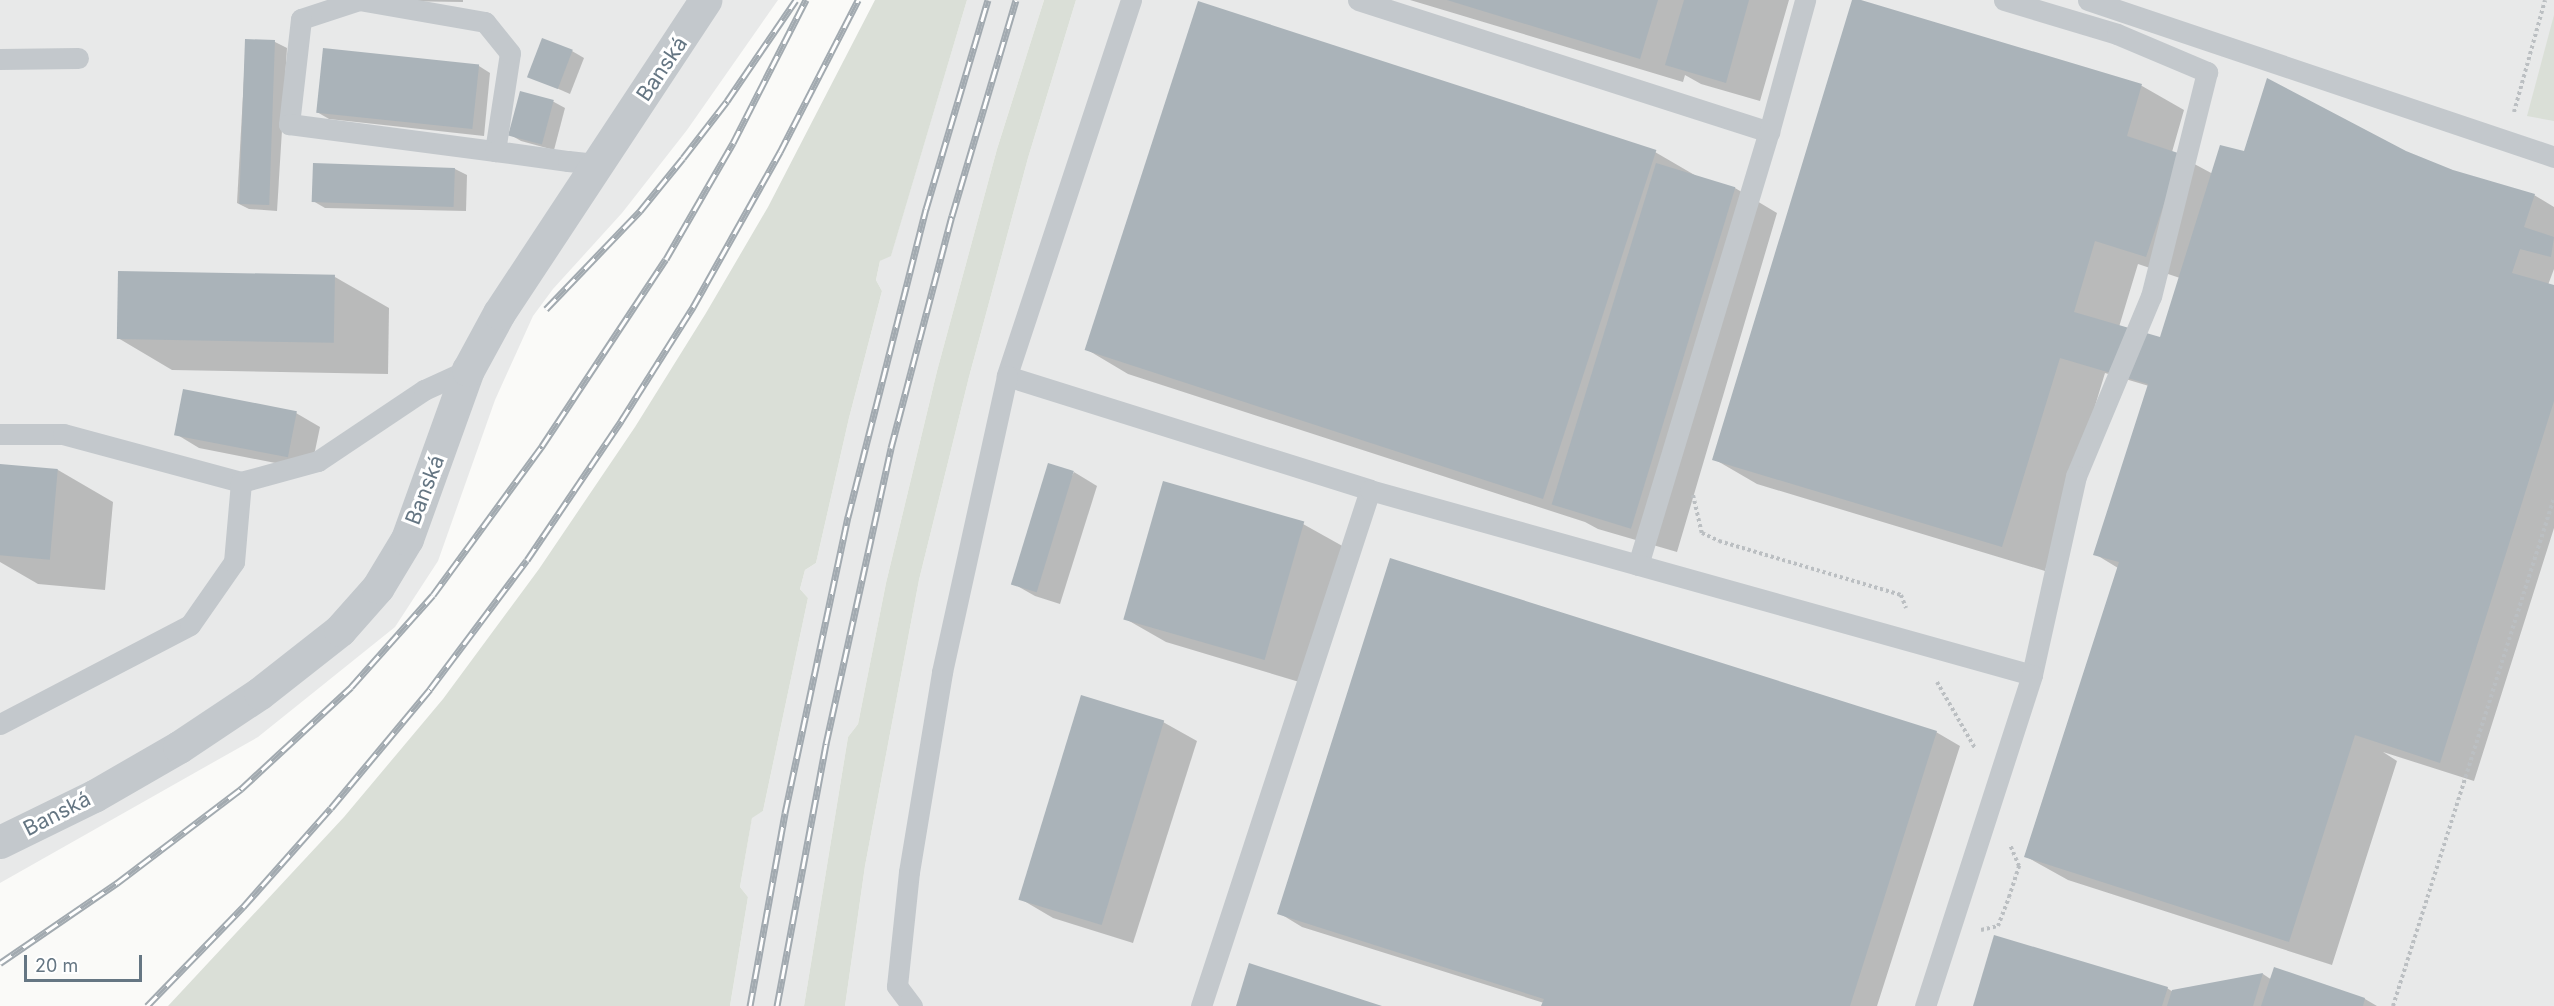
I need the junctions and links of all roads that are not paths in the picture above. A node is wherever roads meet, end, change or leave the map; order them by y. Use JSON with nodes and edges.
{"nodes":[{"id":1,"x":705,"y":0,"type":"edge"},
{"id":2,"x":1131,"y":0,"type":"edge"},
{"id":3,"x":1358,"y":0,"type":"edge"},
{"id":4,"x":1805,"y":0,"type":"edge"},
{"id":5,"x":2004,"y":0,"type":"edge"},
{"id":6,"x":2088,"y":0,"type":"edge"},
{"id":7,"x":78,"y":58,"type":"dead end"},
{"id":8,"x":0,"y":59,"type":"edge"},
{"id":9,"x":1769,"y":132,"type":"junction"},
{"id":10,"x":495,"y":152,"type":"junction"},
{"id":11,"x":2554,"y":157,"type":"edge"},
{"id":12,"x":598,"y":164,"type":"junction"},
{"id":13,"x":468,"y":370,"type":"junction"},
{"id":14,"x":1007,"y":376,"type":"junction"},
{"id":15,"x":0,"y":434,"type":"edge"},
{"id":16,"x":241,"y":482,"type":"junction"},
{"id":17,"x":1370,"y":490,"type":"junction"},
{"id":18,"x":1638,"y":565,"type":"junction"},
{"id":19,"x":2032,"y":675,"type":"junction"},
{"id":20,"x":0,"y":724,"type":"edge"},
{"id":21,"x":0,"y":842,"type":"edge"},
{"id":22,"x":912,"y":1006,"type":"edge"},
{"id":23,"x":1201,"y":1006,"type":"edge"},
{"id":24,"x":1925,"y":1006,"type":"edge"}],
"edges":[{"from":1,"to":12,"type":"street","name":"Banská"},
{"from":2,"to":14,"type":"lane"},
{"from":3,"to":9,"type":"lane"},
{"from":4,"to":9,"type":"lane"},
{"from":5,"to":19,"type":"lane"},
{"from":6,"to":11,"type":"lane"},
{"from":7,"to":8,"type":"lane"},
{"from":9,"to":18,"type":"lane"},
{"from":10,"to":10,"type":"lane"},
{"from":10,"to":12,"type":"lane"},
{"from":12,"to":13,"type":"street","name":"Banská"},
{"from":13,"to":16,"type":"lane"},
{"from":13,"to":21,"type":"street","name":"Banská"},
{"from":14,"to":17,"type":"lane"},
{"from":14,"to":22,"type":"lane"},
{"from":15,"to":16,"type":"lane"},
{"from":16,"to":20,"type":"lane"},
{"from":17,"to":18,"type":"lane"},
{"from":17,"to":23,"type":"lane"},
{"from":18,"to":19,"type":"lane"},
{"from":19,"to":24,"type":"lane"}]}
